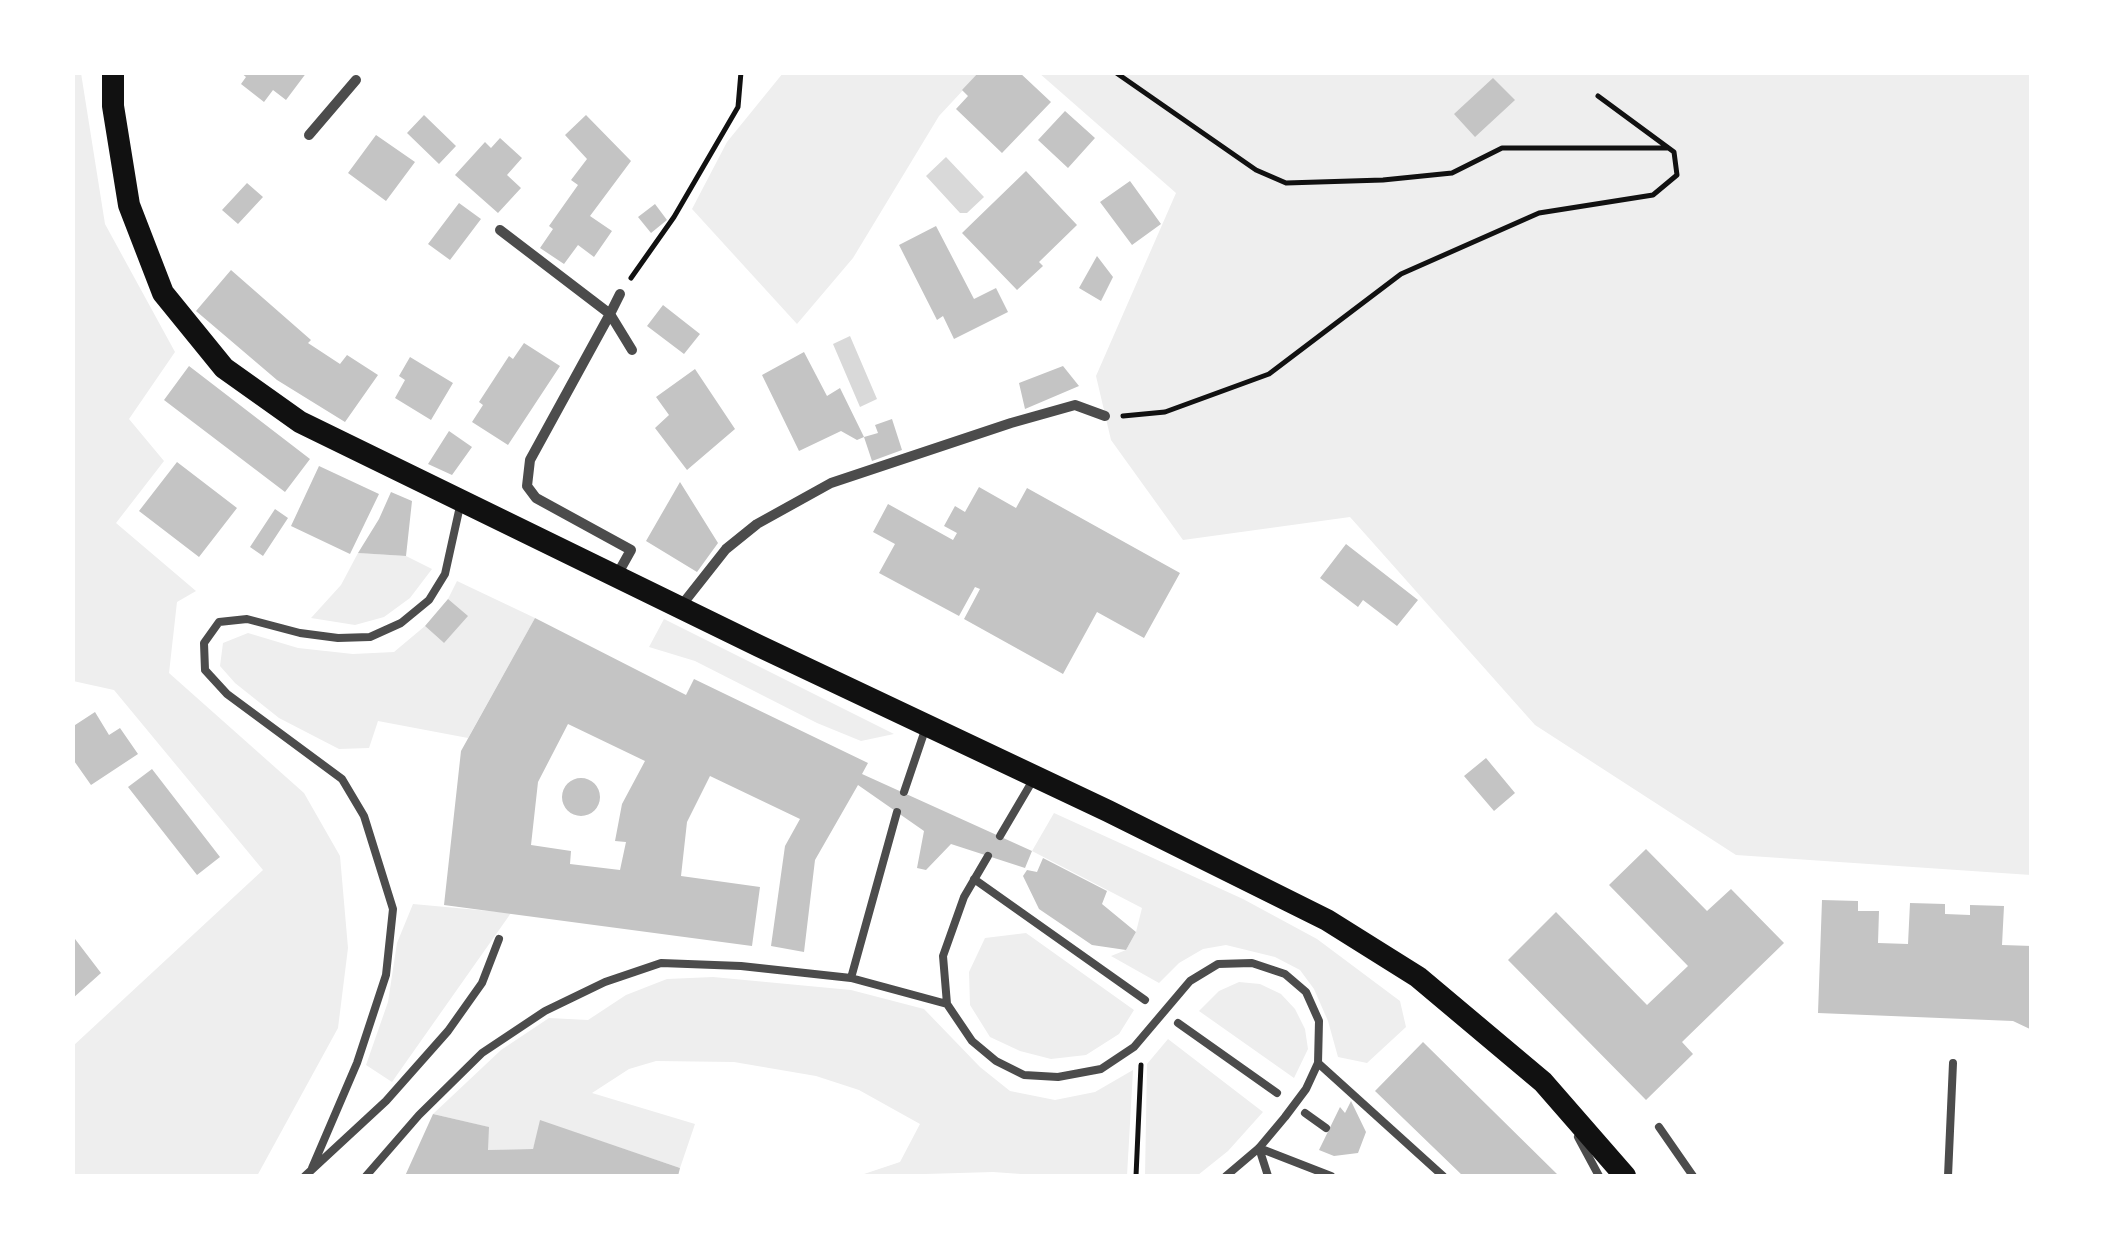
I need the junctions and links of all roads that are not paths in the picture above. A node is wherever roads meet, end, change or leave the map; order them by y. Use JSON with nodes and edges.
{"nodes":[{"id":1,"x":113,"y":72,"type":"edge"},
{"id":2,"x":357,"y":75,"type":"edge"},
{"id":3,"x":309,"y":135,"type":"dead end"},
{"id":4,"x":500,"y":230,"type":"dead end"},
{"id":5,"x":620,"y":294,"type":"road end"},
{"id":6,"x":610,"y":314,"type":"junction"},
{"id":7,"x":632,"y":350,"type":"dead end"},
{"id":8,"x":1105,"y":416,"type":"road end"},
{"id":9,"x":461,"y":502,"type":"junction"},
{"id":10,"x":616,"y":576,"type":"junction"},
{"id":11,"x":680,"y":607,"type":"junction"},
{"id":12,"x":926,"y":726,"type":"junction"},
{"id":13,"x":1035,"y":776,"type":"junction"},
{"id":14,"x":904,"y":792,"type":"dead end"},
{"id":15,"x":897,"y":812,"type":"dead end"},
{"id":16,"x":1000,"y":836,"type":"dead end"},
{"id":17,"x":988,"y":856,"type":"dead end"},
{"id":18,"x":974,"y":879,"type":"junction"},
{"id":19,"x":498,"y":939,"type":"dead end"},
{"id":20,"x":851,"y":978,"type":"junction"},
{"id":21,"x":1145,"y":1000,"type":"dead end"},
{"id":22,"x":947,"y":1004,"type":"junction"},
{"id":23,"x":1178,"y":1023,"type":"dead end"},
{"id":24,"x":1952,"y":1063,"type":"dead end"},
{"id":25,"x":1318,"y":1064,"type":"junction"},
{"id":26,"x":1543,"y":1082,"type":"junction"},
{"id":27,"x":1277,"y":1093,"type":"dead end"},
{"id":28,"x":1305,"y":1113,"type":"dead end"},
{"id":29,"x":1659,"y":1126,"type":"dead end"},
{"id":30,"x":1326,"y":1128,"type":"dead end"},
{"id":31,"x":1259,"y":1148,"type":"junction"},
{"id":32,"x":312,"y":1168,"type":"junction"},
{"id":33,"x":305,"y":1176,"type":"edge"},
{"id":34,"x":366,"y":1176,"type":"edge"},
{"id":35,"x":1226,"y":1176,"type":"edge"},
{"id":36,"x":1268,"y":1176,"type":"edge"},
{"id":37,"x":1331,"y":1176,"type":"edge"},
{"id":38,"x":1443,"y":1176,"type":"edge"},
{"id":39,"x":1600,"y":1176,"type":"edge"},
{"id":40,"x":1626,"y":1176,"type":"edge"},
{"id":41,"x":1693,"y":1176,"type":"edge"},
{"id":42,"x":1948,"y":1176,"type":"edge"}],
"edges":[{"from":1,"to":9,"type":"main road"},
{"from":2,"to":3,"type":"street"},
{"from":4,"to":6,"type":"street"},
{"from":5,"to":6,"type":"street"},
{"from":6,"to":7,"type":"street"},
{"from":6,"to":10,"type":"street"},
{"from":8,"to":11,"type":"street"},
{"from":9,"to":10,"type":"main road"},
{"from":9,"to":32,"type":"lane"},
{"from":10,"to":11,"type":"main road"},
{"from":11,"to":12,"type":"main road"},
{"from":12,"to":13,"type":"main road"},
{"from":12,"to":14,"type":"lane"},
{"from":13,"to":16,"type":"lane"},
{"from":13,"to":26,"type":"main road"},
{"from":15,"to":20,"type":"lane"},
{"from":17,"to":18,"type":"lane"},
{"from":18,"to":21,"type":"lane"},
{"from":18,"to":22,"type":"lane"},
{"from":19,"to":32,"type":"lane"},
{"from":20,"to":22,"type":"lane"},
{"from":20,"to":34,"type":"lane"},
{"from":22,"to":25,"type":"lane"},
{"from":23,"to":27,"type":"lane"},
{"from":24,"to":42,"type":"lane"},
{"from":25,"to":31,"type":"lane"},
{"from":25,"to":38,"type":"lane"},
{"from":26,"to":39,"type":"lane"},
{"from":26,"to":40,"type":"main road"},
{"from":28,"to":30,"type":"lane"},
{"from":29,"to":41,"type":"lane"},
{"from":31,"to":35,"type":"lane"},
{"from":31,"to":36,"type":"lane"},
{"from":31,"to":37,"type":"lane"},
{"from":32,"to":33,"type":"lane"}]}
